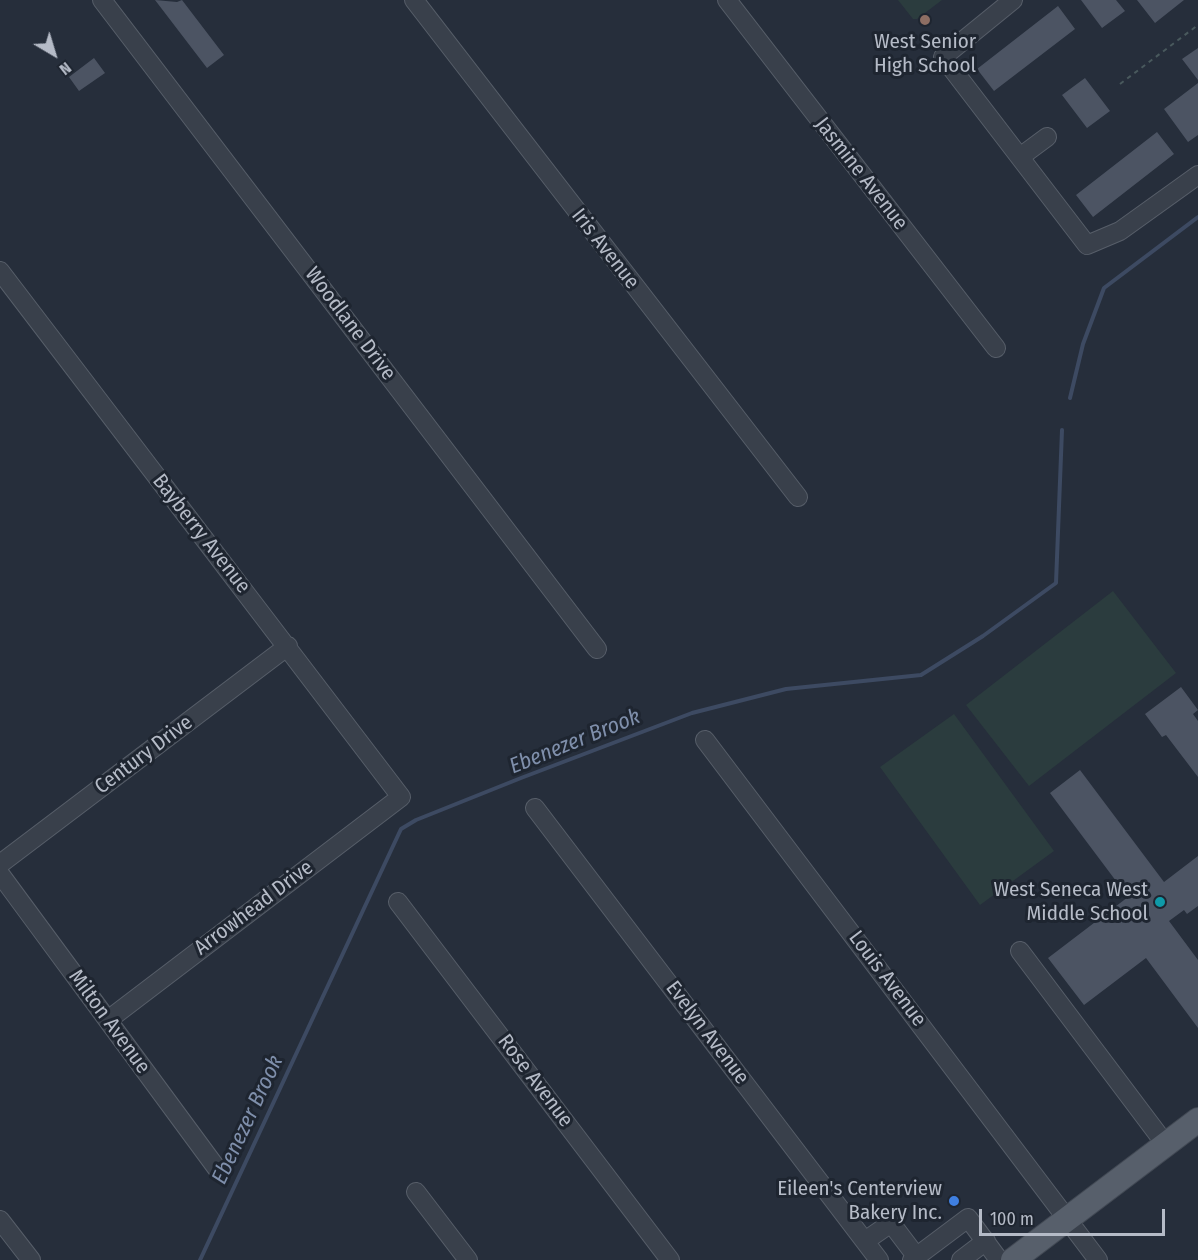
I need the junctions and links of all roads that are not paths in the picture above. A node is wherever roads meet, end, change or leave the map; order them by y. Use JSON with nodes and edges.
{"nodes":[{"id":1,"x":102,"y":0,"type":"edge"},
{"id":2,"x":414,"y":0,"type":"edge"},
{"id":3,"x":727,"y":0,"type":"edge"},
{"id":4,"x":1013,"y":0,"type":"edge"},
{"id":5,"x":1047,"y":137,"type":"dead end"},
{"id":6,"x":1020,"y":157,"type":"junction"},
{"id":7,"x":1198,"y":175,"type":"edge"},
{"id":8,"x":0,"y":271,"type":"edge"},
{"id":9,"x":996,"y":348,"type":"dead end"},
{"id":10,"x":798,"y":497,"type":"dead end"},
{"id":11,"x":288,"y":646,"type":"junction"},
{"id":12,"x":597,"y":649,"type":"dead end"},
{"id":13,"x":705,"y":740,"type":"dead end"},
{"id":14,"x":401,"y":797,"type":"joint"},
{"id":15,"x":535,"y":807,"type":"dead end"},
{"id":16,"x":0,"y":864,"type":"edge"},
{"id":17,"x":0,"y":874,"type":"edge"},
{"id":18,"x":398,"y":902,"type":"dead end"},
{"id":19,"x":1020,"y":951,"type":"dead end"},
{"id":20,"x":108,"y":1020,"type":"junction"},
{"id":21,"x":1196,"y":1124,"type":"edge"},
{"id":22,"x":1166,"y":1144,"type":"junction"},
{"id":23,"x":218,"y":1170,"type":"dead end"},
{"id":24,"x":416,"y":1192,"type":"dead end"},
{"id":25,"x":1067,"y":1219,"type":"junction"},
{"id":26,"x":0,"y":1220,"type":"edge"},
{"id":27,"x":986,"y":1241,"type":"junction"},
{"id":28,"x":865,"y":1242,"type":"junction"},
{"id":29,"x":914,"y":1258,"type":"edge"},
{"id":30,"x":31,"y":1260,"type":"edge"},
{"id":31,"x":468,"y":1260,"type":"edge"},
{"id":32,"x":670,"y":1260,"type":"edge"},
{"id":33,"x":879,"y":1260,"type":"edge"},
{"id":34,"x":961,"y":1260,"type":"edge"},
{"id":35,"x":999,"y":1260,"type":"edge"},
{"id":36,"x":1013,"y":1260,"type":"edge"},
{"id":37,"x":1098,"y":1260,"type":"edge"}],
"edges":[{"from":1,"to":12,"type":"street","name":"Woodlane Drive"},
{"from":2,"to":10,"type":"street","name":"Iris Avenue"},
{"from":3,"to":9,"type":"street","name":"Jasmine Avenue"},
{"from":4,"to":6,"type":"street"},
{"from":5,"to":6,"type":"street"},
{"from":6,"to":7,"type":"street"},
{"from":8,"to":11,"type":"street","name":"Bayberry Avenue"},
{"from":11,"to":14,"type":"street","name":"Bayberry Avenue"},
{"from":11,"to":16,"type":"street","name":"Century Drive"},
{"from":13,"to":25,"type":"street","name":"Louis Avenue"},
{"from":14,"to":20,"type":"street","name":"Arrowhead Drive"},
{"from":15,"to":28,"type":"street","name":"Evelyn Avenue"},
{"from":17,"to":20,"type":"street","name":"Milton Avenue"},
{"from":18,"to":32,"type":"street","name":"Rose Avenue"},
{"from":19,"to":22,"type":"street"},
{"from":20,"to":23,"type":"street","name":"Milton Avenue"},
{"from":21,"to":22,"type":"main road"},
{"from":22,"to":25,"type":"main road"},
{"from":24,"to":31,"type":"street"},
{"from":25,"to":36,"type":"main road"},
{"from":25,"to":37,"type":"street","name":"Louis Avenue"},
{"from":26,"to":30,"type":"street"},
{"from":27,"to":29,"type":"street"},
{"from":27,"to":34,"type":"street"},
{"from":27,"to":35,"type":"street"},
{"from":28,"to":29,"type":"street"},
{"from":28,"to":33,"type":"street","name":"Evelyn Avenue"}]}
